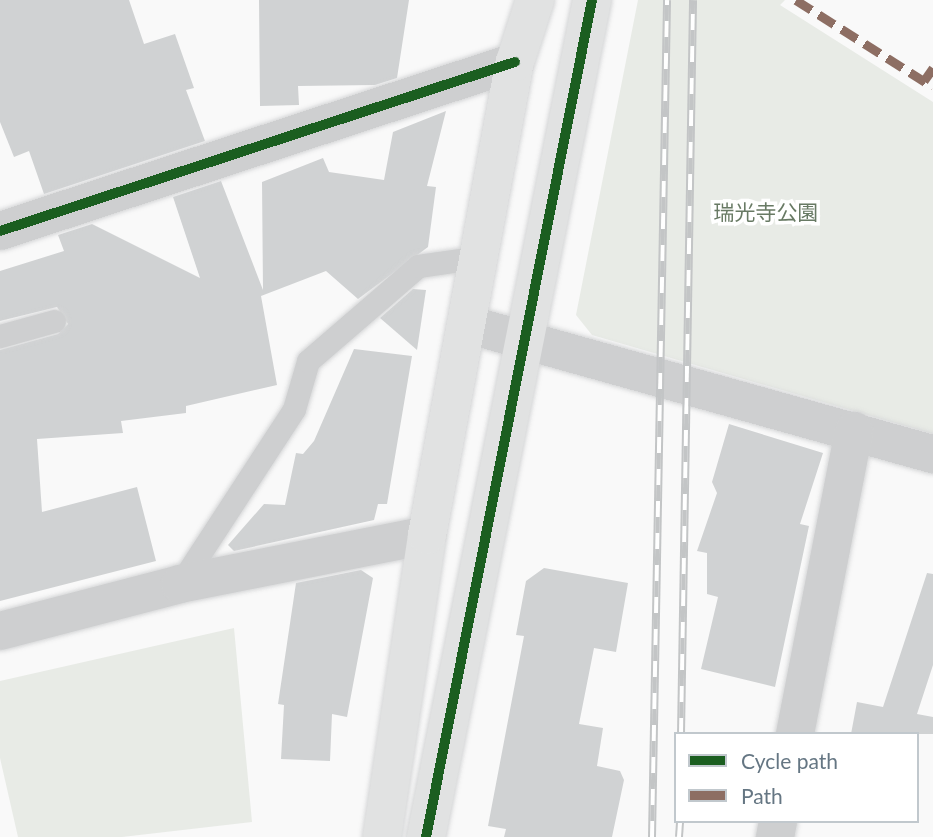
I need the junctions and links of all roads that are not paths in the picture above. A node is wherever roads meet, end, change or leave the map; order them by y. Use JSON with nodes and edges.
{"nodes":[{"id":1,"x":535,"y":0,"type":"edge"},
{"id":2,"x":592,"y":0,"type":"edge"},
{"id":3,"x":515,"y":62,"type":"junction"},
{"id":4,"x":0,"y":231,"type":"edge"},
{"id":5,"x":481,"y":257,"type":"junction"},
{"id":6,"x":54,"y":321,"type":"dead end"},
{"id":7,"x":470,"y":325,"type":"junction"},
{"id":8,"x":523,"y":335,"type":"junction"},
{"id":9,"x":0,"y":336,"type":"edge"},
{"id":10,"x":854,"y":431,"type":"junction"},
{"id":11,"x":933,"y":454,"type":"edge"},
{"id":12,"x":427,"y":535,"type":"junction"},
{"id":13,"x":180,"y":584,"type":"junction"},
{"id":14,"x":0,"y":631,"type":"edge"},
{"id":15,"x":795,"y":732,"type":"edge"},
{"id":16,"x":382,"y":837,"type":"edge"},
{"id":17,"x":426,"y":837,"type":"edge"}],
"edges":[{"from":1,"to":3,"type":"street"},
{"from":2,"to":8,"type":"street"},
{"from":3,"to":4,"type":"street"},
{"from":3,"to":5,"type":"street"},
{"from":5,"to":7,"type":"street"},
{"from":5,"to":13,"type":"lane"},
{"from":6,"to":9,"type":"lane"},
{"from":7,"to":8,"type":"street"},
{"from":7,"to":12,"type":"street"},
{"from":8,"to":10,"type":"street"},
{"from":8,"to":17,"type":"street"},
{"from":10,"to":11,"type":"street"},
{"from":10,"to":15,"type":"street"},
{"from":12,"to":13,"type":"street"},
{"from":12,"to":16,"type":"street"},
{"from":13,"to":14,"type":"street"}]}
